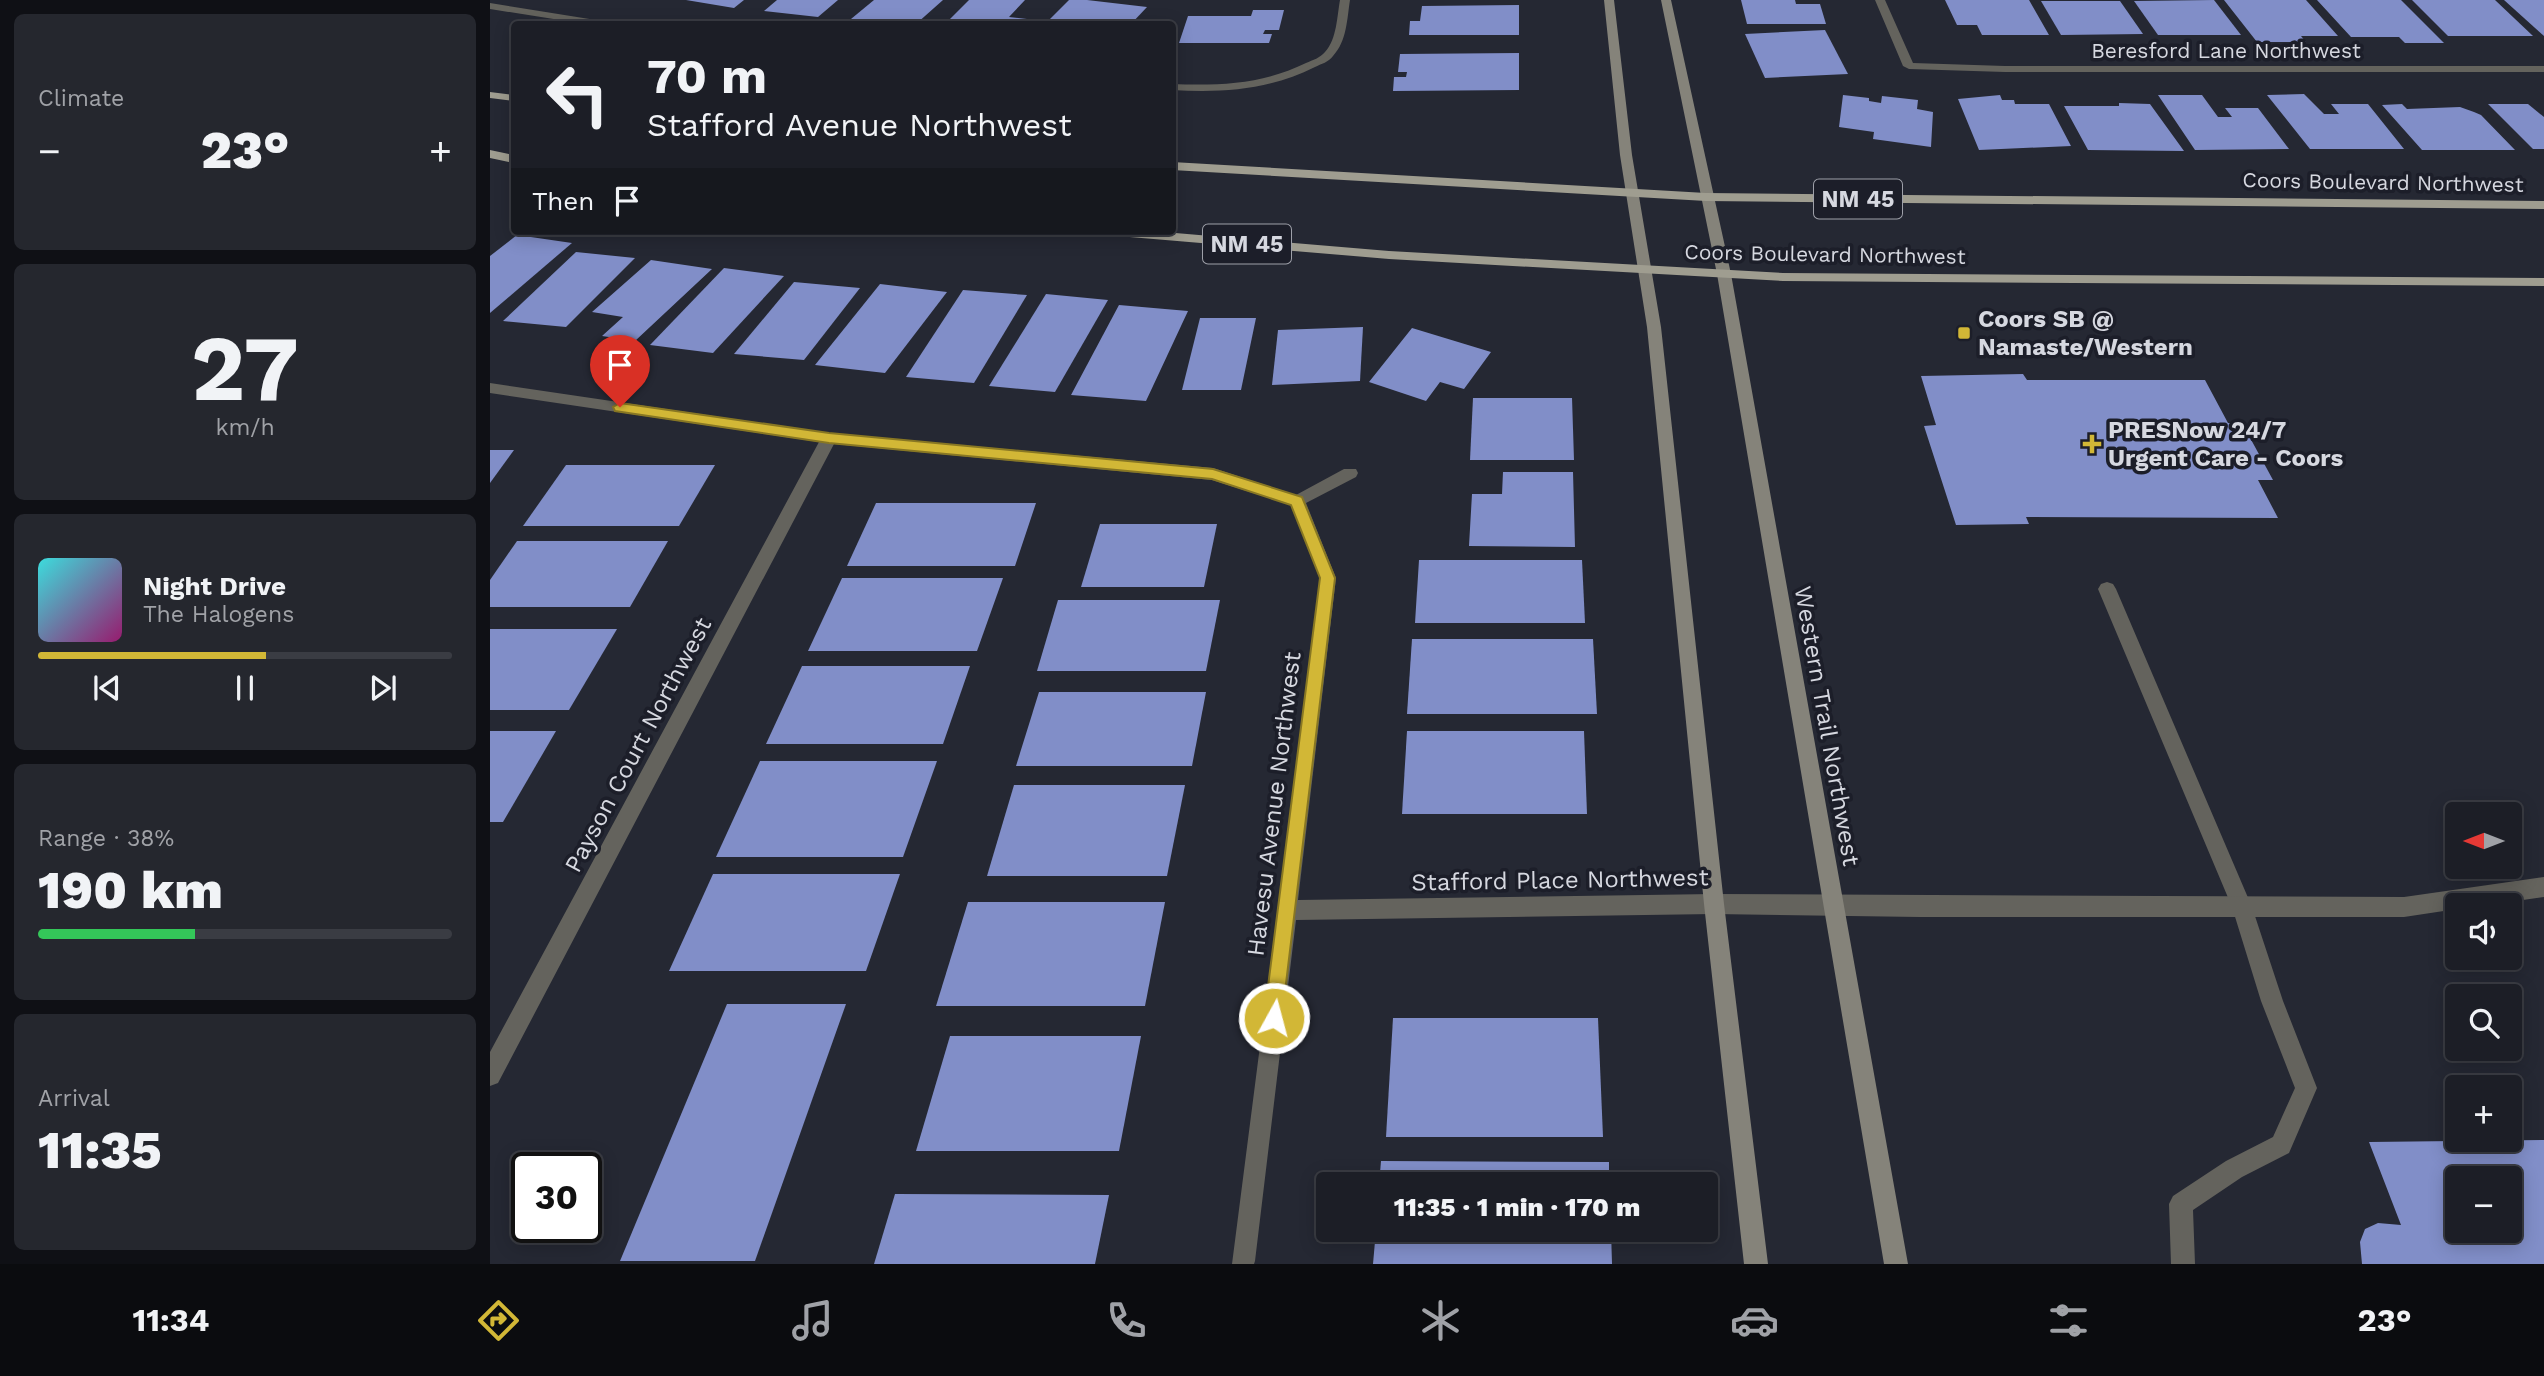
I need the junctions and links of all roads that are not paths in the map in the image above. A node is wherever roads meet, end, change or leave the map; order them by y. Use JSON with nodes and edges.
{"nodes":[{"id":1,"x":1345,"y":0,"type":"edge"},
{"id":2,"x":1609,"y":0,"type":"edge"},
{"id":3,"x":1666,"y":0,"type":"edge"},
{"id":4,"x":1880,"y":0,"type":"edge"},
{"id":5,"x":490,"y":6,"type":"edge"},
{"id":6,"x":583,"y":21,"type":"edge"},
{"id":7,"x":2544,"y":69,"type":"edge"},
{"id":8,"x":1176,"y":87,"type":"edge"},
{"id":9,"x":490,"y":95,"type":"edge"},
{"id":10,"x":511,"y":98,"type":"edge"},
{"id":11,"x":490,"y":155,"type":"edge"},
{"id":12,"x":511,"y":158,"type":"edge"},
{"id":13,"x":1176,"y":166,"type":"edge"},
{"id":14,"x":1631,"y":192,"type":"junction"},
{"id":15,"x":1706,"y":197,"type":"junction"},
{"id":16,"x":2544,"y":205,"type":"edge"},
{"id":17,"x":1153,"y":235,"type":"edge"},
{"id":18,"x":1643,"y":271,"type":"junction"},
{"id":19,"x":1724,"y":275,"type":"junction"},
{"id":20,"x":2544,"y":282,"type":"edge"},
{"id":21,"x":490,"y":388,"type":"edge"},
{"id":22,"x":829,"y":438,"type":"junction"},
{"id":23,"x":1350,"y":473,"type":"dead end"},
{"id":24,"x":1297,"y":501,"type":"junction"},
{"id":25,"x":2107,"y":589,"type":"dead end"},
{"id":26,"x":2544,"y":887,"type":"edge"},
{"id":27,"x":1714,"y":904,"type":"junction"},
{"id":28,"x":1833,"y":906,"type":"junction"},
{"id":29,"x":2242,"y":907,"type":"junction"},
{"id":30,"x":1287,"y":910,"type":"junction"},
{"id":31,"x":490,"y":1075,"type":"edge"},
{"id":32,"x":1243,"y":1261,"type":"dead end"},
{"id":33,"x":1756,"y":1264,"type":"edge"},
{"id":34,"x":1896,"y":1264,"type":"edge"},
{"id":35,"x":2183,"y":1264,"type":"edge"}],
"edges":[{"from":1,"to":8,"type":"street"},
{"from":2,"to":14,"type":"main road"},
{"from":3,"to":15,"type":"main road","name":"Western Trail Northwest"},
{"from":4,"to":7,"type":"street","name":"Beresford Lane Northwest"},
{"from":5,"to":6,"type":"street"},
{"from":9,"to":10,"type":"main road"},
{"from":11,"to":12,"type":"main road"},
{"from":13,"to":14,"type":"main road","name":"Coors Boulevard Northwest","number":"NM 45"},
{"from":14,"to":15,"type":"main road","name":"Coors Boulevard Northwest","number":"NM 45"},
{"from":14,"to":18,"type":"main road"},
{"from":15,"to":16,"type":"main road","name":"Coors Boulevard Northwest","number":"NM 45"},
{"from":15,"to":19,"type":"main road","name":"Western Trail Northwest"},
{"from":17,"to":18,"type":"main road","name":"Coors Boulevard Northwest","number":"NM 45"},
{"from":18,"to":19,"type":"main road","name":"Coors Boulevard Northwest","number":"NM 45"},
{"from":18,"to":27,"type":"main road"},
{"from":19,"to":20,"type":"main road","name":"Coors Boulevard Northwest","number":"NM 45"},
{"from":19,"to":28,"type":"main road","name":"Western Trail Northwest"},
{"from":21,"to":22,"type":"street"},
{"from":22,"to":24,"type":"street"},
{"from":22,"to":31,"type":"street","name":"Payson Court Northwest"},
{"from":23,"to":24,"type":"street"},
{"from":24,"to":30,"type":"street","name":"Havesu Avenue Northwest"},
{"from":25,"to":29,"type":"street"},
{"from":26,"to":29,"type":"street","name":"Stafford Place Northwest"},
{"from":27,"to":28,"type":"street","name":"Stafford Place Northwest"},
{"from":27,"to":30,"type":"street","name":"Stafford Place Northwest"},
{"from":27,"to":33,"type":"main road"},
{"from":28,"to":29,"type":"street","name":"Stafford Place Northwest"},
{"from":28,"to":34,"type":"main road","name":"Western Trail Northwest"},
{"from":29,"to":35,"type":"street"},
{"from":30,"to":32,"type":"street","name":"Havesu Avenue Northwest"}]}
